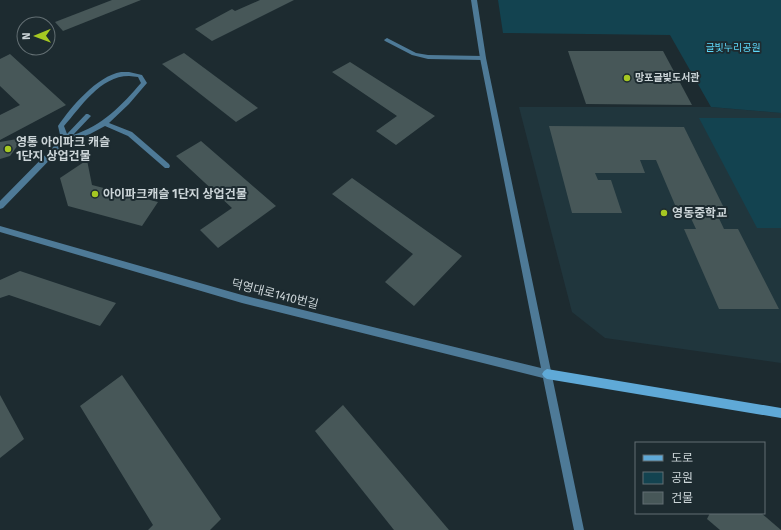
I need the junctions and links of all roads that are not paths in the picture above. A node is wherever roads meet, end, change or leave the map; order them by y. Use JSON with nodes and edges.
{"nodes":[{"id":1,"x":474,"y":0,"type":"edge"},
{"id":2,"x":387,"y":40,"type":"dead end"},
{"id":3,"x":483,"y":58,"type":"junction"},
{"id":4,"x":88,"y":116,"type":"dead end"},
{"id":5,"x":104,"y":122,"type":"junction"},
{"id":6,"x":65,"y":140,"type":"junction"},
{"id":7,"x":167,"y":166,"type":"dead end"},
{"id":8,"x":0,"y":206,"type":"edge"},
{"id":9,"x":0,"y":229,"type":"edge"},
{"id":10,"x":547,"y":374,"type":"junction"},
{"id":11,"x":781,"y":413,"type":"edge"},
{"id":12,"x":579,"y":530,"type":"edge"}],
"edges":[{"from":1,"to":3,"type":"street"},
{"from":2,"to":3,"type":"street"},
{"from":3,"to":10,"type":"street"},
{"from":4,"to":6,"type":"street"},
{"from":5,"to":6,"type":"street"},
{"from":5,"to":6,"type":"street"},
{"from":5,"to":7,"type":"street"},
{"from":6,"to":8,"type":"street"},
{"from":9,"to":10,"type":"street","name":"덕영대로1410번길"},
{"from":10,"to":11,"type":"street"},
{"from":10,"to":12,"type":"street"}]}
